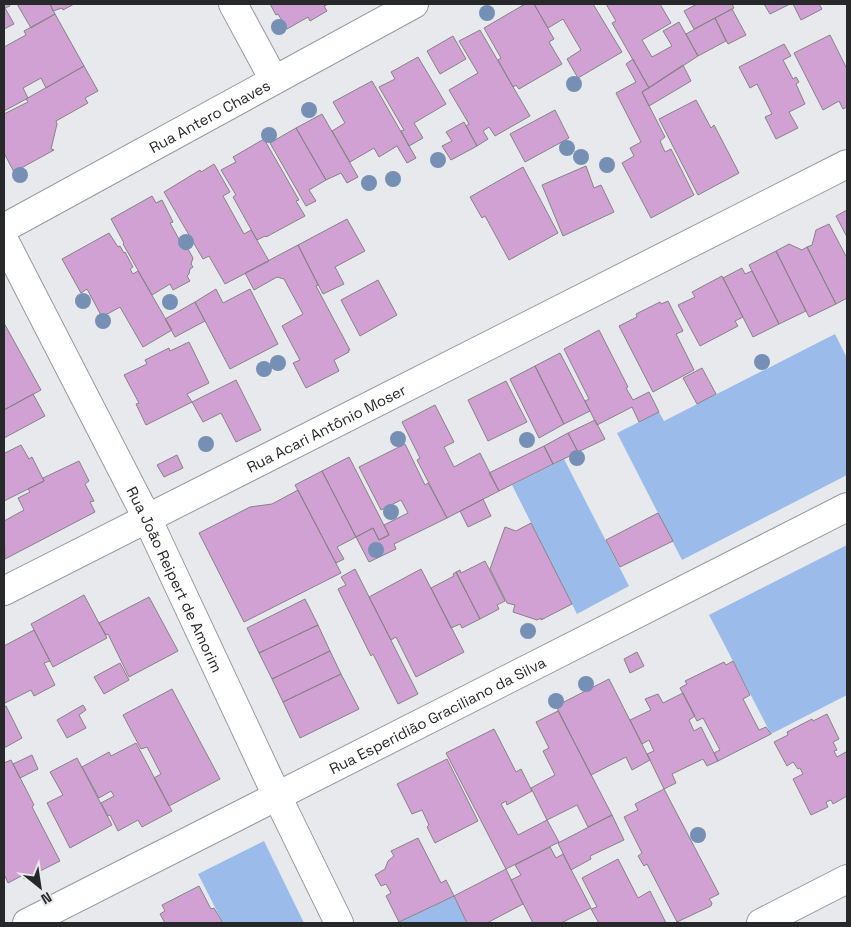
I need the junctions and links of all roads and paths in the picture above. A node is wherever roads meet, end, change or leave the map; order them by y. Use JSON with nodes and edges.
{"nodes":[{"id":1,"x":233,"y":4,"type":"edge"},
{"id":2,"x":414,"y":4,"type":"edge"},
{"id":3,"x":274,"y":80,"type":"junction"},
{"id":4,"x":847,"y":164,"type":"edge"},
{"id":5,"x":4,"y":228,"type":"edge"},
{"id":6,"x":4,"y":240,"type":"edge"},
{"id":7,"x":847,"y":507,"type":"edge"},
{"id":8,"x":147,"y":518,"type":"junction"},
{"id":9,"x":4,"y":591,"type":"edge"},
{"id":10,"x":277,"y":796,"type":"junction"},
{"id":11,"x":847,"y":879,"type":"edge"},
{"id":12,"x":27,"y":923,"type":"edge"},
{"id":13,"x":339,"y":923,"type":"edge"},
{"id":14,"x":760,"y":923,"type":"edge"}],
"edges":[{"from":1,"to":3,"type":"street"},
{"from":2,"to":3,"type":"street","name":"Rua Antero Chaves"},
{"from":3,"to":5,"type":"street","name":"Rua Antero Chaves"},
{"from":4,"to":8,"type":"street","name":"Rua Acari Antônio Moser"},
{"from":6,"to":8,"type":"street","name":"Rua João Reipert de Amorim"},
{"from":7,"to":10,"type":"street","name":"Rua Esperidião Graciliano da Silva"},
{"from":8,"to":9,"type":"street","name":"Rua Acari Antônio Moser"},
{"from":8,"to":10,"type":"street","name":"Rua João Reipert de Amorim"},
{"from":10,"to":12,"type":"street","name":"Rua Esperidião Graciliano da Silva"},
{"from":10,"to":13,"type":"street","name":"Rua João Reipert de Amorim"},
{"from":11,"to":14,"type":"street"}]}
